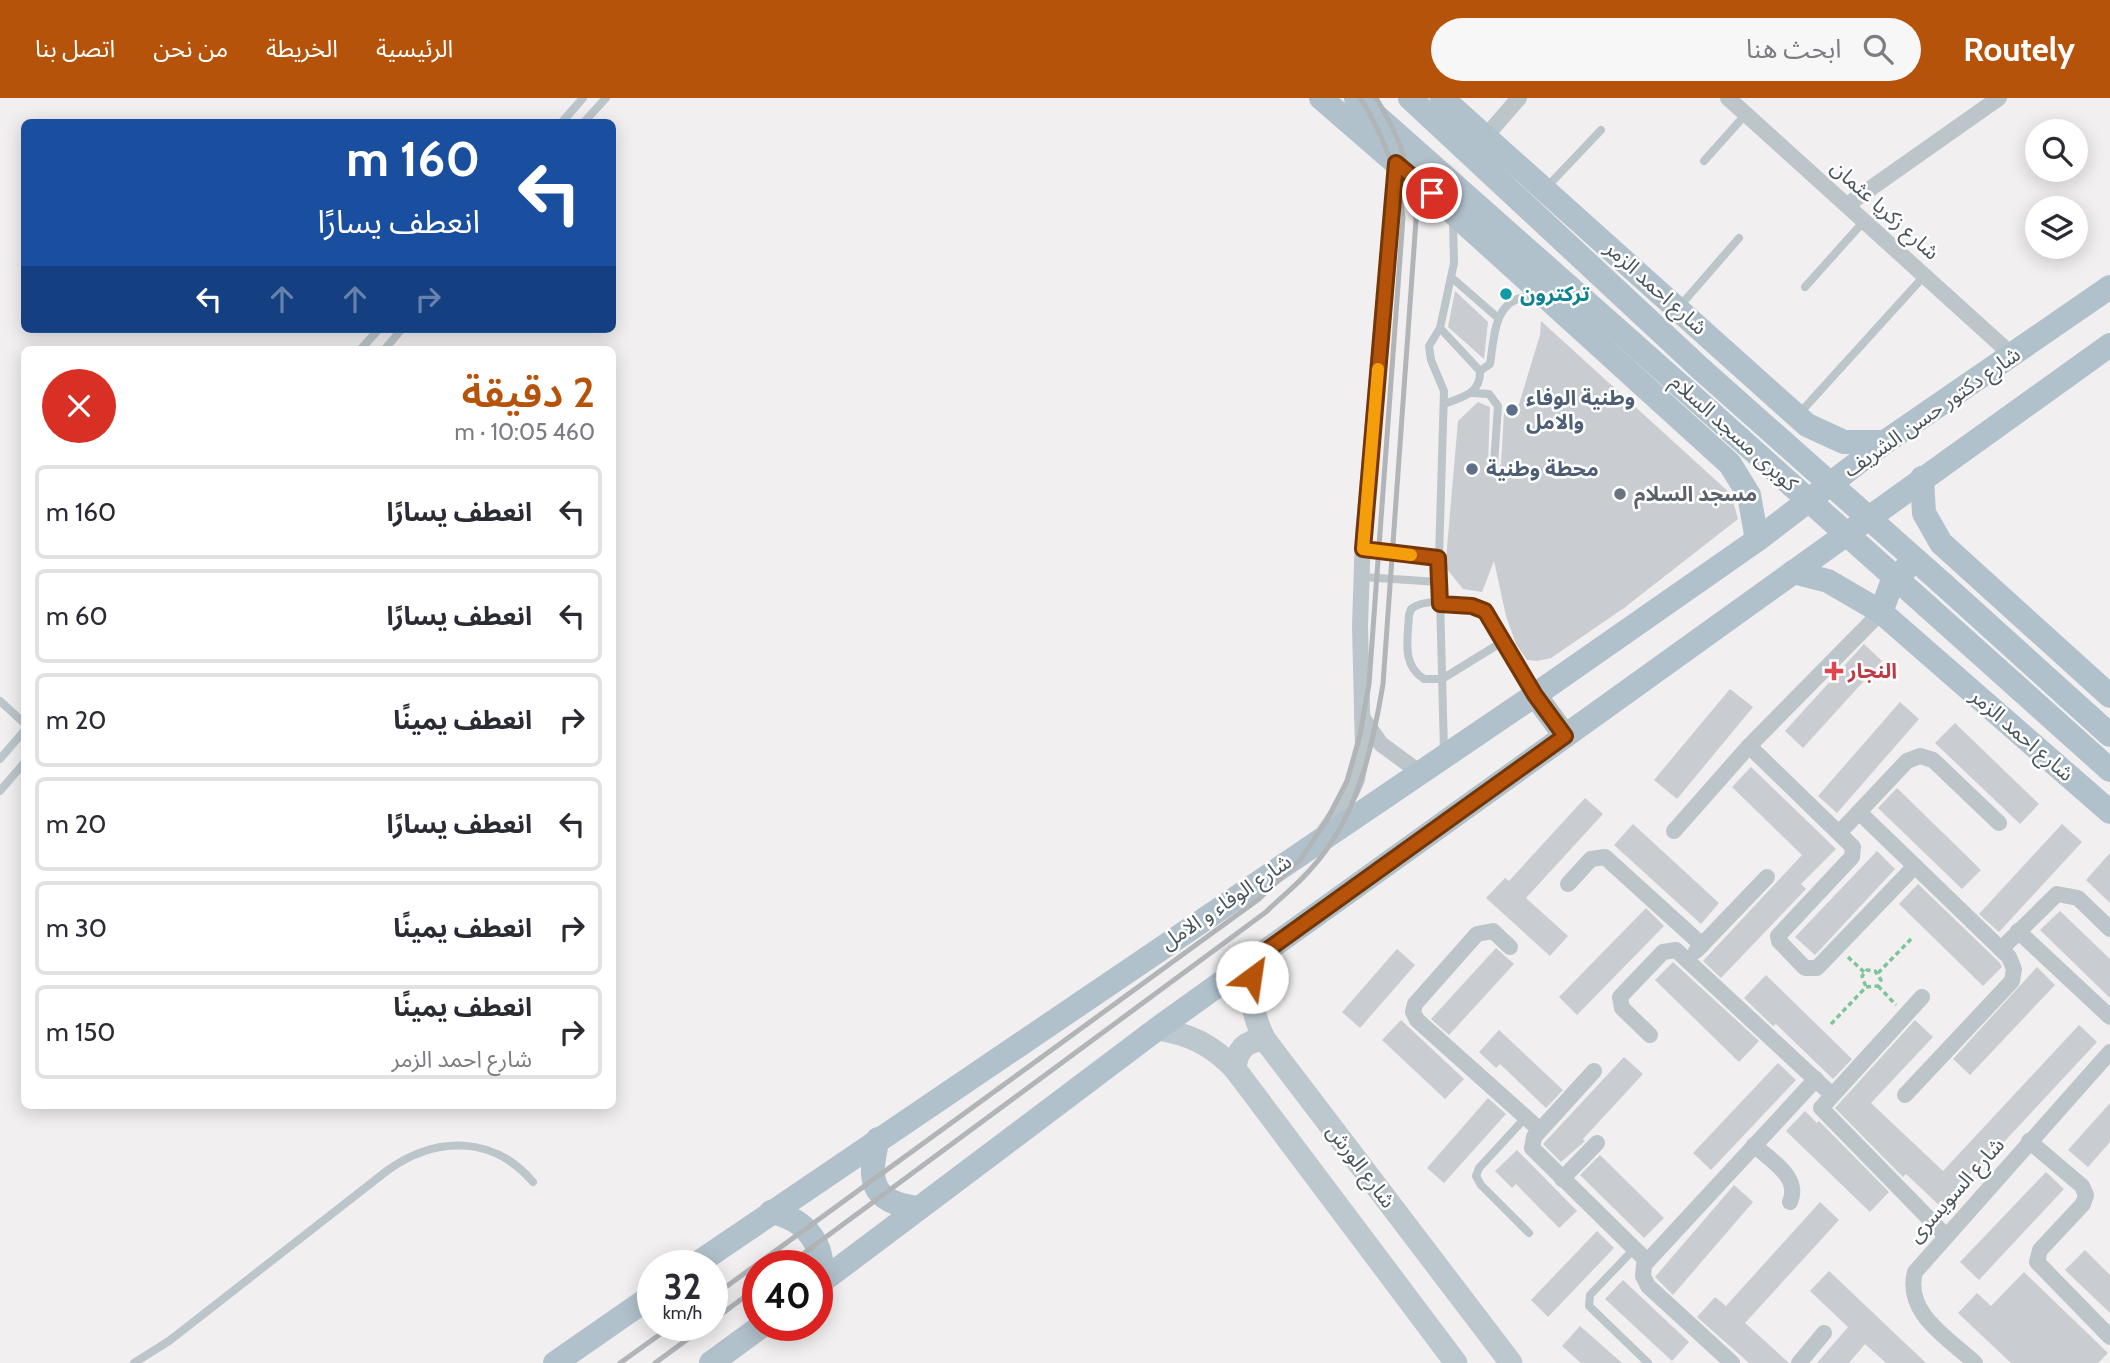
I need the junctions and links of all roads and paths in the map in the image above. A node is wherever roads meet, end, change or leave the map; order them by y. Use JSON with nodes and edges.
{"nodes":[{"id":1,"x":583,"y":98,"type":"edge"},
{"id":2,"x":606,"y":98,"type":"edge"},
{"id":3,"x":1321,"y":98,"type":"edge"},
{"id":4,"x":1356,"y":98,"type":"edge"},
{"id":5,"x":1410,"y":98,"type":"edge"},
{"id":6,"x":1442,"y":98,"type":"edge"},
{"id":7,"x":1519,"y":98,"type":"edge"},
{"id":8,"x":1728,"y":98,"type":"edge"},
{"id":9,"x":1997,"y":99,"type":"edge"},
{"id":10,"x":1746,"y":114,"type":"junction"},
{"id":11,"x":565,"y":119,"type":"edge"},
{"id":12,"x":587,"y":119,"type":"edge"},
{"id":13,"x":1601,"y":130,"type":"dead end"},
{"id":14,"x":1486,"y":136,"type":"junction"},
{"id":15,"x":1704,"y":161,"type":"dead end"},
{"id":16,"x":1396,"y":163,"type":"junction"},
{"id":17,"x":1546,"y":188,"type":"junction"},
{"id":18,"x":1847,"y":205,"type":"junction"},
{"id":19,"x":1449,"y":209,"type":"junction"},
{"id":20,"x":1864,"y":220,"type":"junction"},
{"id":21,"x":1739,"y":238,"type":"dead end"},
{"id":22,"x":1925,"y":275,"type":"junction"},
{"id":23,"x":1451,"y":277,"type":"junction"},
{"id":24,"x":1805,"y":287,"type":"dead end"},
{"id":25,"x":2110,"y":287,"type":"edge"},
{"id":26,"x":1544,"y":297,"type":"junction"},
{"id":27,"x":1678,"y":308,"type":"junction"},
{"id":28,"x":1497,"y":317,"type":"junction"},
{"id":29,"x":1440,"y":328,"type":"junction"},
{"id":30,"x":375,"y":333,"type":"edge"},
{"id":31,"x":2110,"y":345,"type":"edge"},
{"id":32,"x":364,"y":346,"type":"edge"},
{"id":33,"x":2012,"y":355,"type":"junction"},
{"id":34,"x":1480,"y":371,"type":"junction"},
{"id":35,"x":1472,"y":393,"type":"junction"},
{"id":36,"x":1444,"y":404,"type":"junction"},
{"id":37,"x":1797,"y":416,"type":"junction"},
{"id":38,"x":1885,"y":442,"type":"junction"},
{"id":39,"x":1494,"y":464,"type":"dead end"},
{"id":40,"x":1730,"y":464,"type":"junction"},
{"id":41,"x":1922,"y":478,"type":"junction"},
{"id":42,"x":1757,"y":540,"type":"junction"},
{"id":43,"x":1363,"y":549,"type":"junction"},
{"id":44,"x":1956,"y":556,"type":"junction"},
{"id":45,"x":1438,"y":558,"type":"junction"},
{"id":46,"x":1793,"y":572,"type":"junction"},
{"id":47,"x":1362,"y":577,"type":"junction"},
{"id":48,"x":1439,"y":582,"type":"junction"},
{"id":49,"x":1440,"y":604,"type":"junction"},
{"id":50,"x":1881,"y":612,"type":"junction"},
{"id":51,"x":1502,"y":642,"type":"junction"},
{"id":52,"x":1442,"y":679,"type":"junction"},
{"id":53,"x":1535,"y":695,"type":"junction"},
{"id":54,"x":2110,"y":696,"type":"edge"},
{"id":55,"x":0,"y":701,"type":"edge"},
{"id":56,"x":1361,"y":715,"type":"junction"},
{"id":57,"x":21,"y":720,"type":"edge"},
{"id":58,"x":21,"y":734,"type":"edge"},
{"id":59,"x":2110,"y":735,"type":"edge"},
{"id":60,"x":1565,"y":736,"type":"junction"},
{"id":61,"x":1749,"y":746,"type":"junction"},
{"id":62,"x":1444,"y":755,"type":"junction"},
{"id":63,"x":0,"y":759,"type":"edge"},
{"id":64,"x":21,"y":767,"type":"edge"},
{"id":65,"x":2110,"y":770,"type":"edge"},
{"id":66,"x":1419,"y":772,"type":"junction"},
{"id":67,"x":2,"y":785,"type":"edge"},
{"id":68,"x":1859,"y":812,"type":"junction"},
{"id":69,"x":2110,"y":812,"type":"edge"},
{"id":70,"x":1999,"y":823,"type":"dead end"},
{"id":71,"x":1674,"y":831,"type":"dead end"},
{"id":72,"x":1840,"y":832,"type":"junction"},
{"id":73,"x":1318,"y":840,"type":"junction"},
{"id":74,"x":1915,"y":866,"type":"junction"},
{"id":75,"x":1767,"y":877,"type":"dead end"},
{"id":76,"x":1568,"y":884,"type":"dead end"},
{"id":77,"x":2110,"y":929,"type":"edge"},
{"id":78,"x":2018,"y":931,"type":"junction"},
{"id":79,"x":1913,"y":937,"type":"dead end"},
{"id":80,"x":1702,"y":944,"type":"junction"},
{"id":81,"x":1837,"y":946,"type":"junction"},
{"id":82,"x":1510,"y":947,"type":"dead end"},
{"id":83,"x":2001,"y":948,"type":"junction"},
{"id":84,"x":1259,"y":956,"type":"junction"},
{"id":85,"x":1688,"y":959,"type":"junction"},
{"id":86,"x":1864,"y":972,"type":"junction"},
{"id":87,"x":1878,"y":973,"type":"junction"},
{"id":88,"x":1878,"y":986,"type":"junction"},
{"id":89,"x":1866,"y":987,"type":"junction"},
{"id":90,"x":1922,"y":997,"type":"dead end"},
{"id":91,"x":1906,"y":1014,"type":"junction"},
{"id":92,"x":2110,"y":1017,"type":"edge"},
{"id":93,"x":1831,"y":1024,"type":"dead end"},
{"id":94,"x":1157,"y":1029,"type":"junction"},
{"id":95,"x":1650,"y":1035,"type":"dead end"},
{"id":96,"x":1265,"y":1040,"type":"junction"},
{"id":97,"x":2110,"y":1052,"type":"edge"},
{"id":98,"x":1235,"y":1069,"type":"junction"},
{"id":99,"x":1594,"y":1072,"type":"dead end"},
{"id":100,"x":1816,"y":1079,"type":"junction"},
{"id":101,"x":1831,"y":1094,"type":"junction"},
{"id":102,"x":1905,"y":1095,"type":"dead end"},
{"id":103,"x":1525,"y":1116,"type":"junction"},
{"id":104,"x":1541,"y":1130,"type":"junction"},
{"id":105,"x":878,"y":1139,"type":"junction"},
{"id":106,"x":2029,"y":1141,"type":"junction"},
{"id":107,"x":1597,"y":1143,"type":"dead end"},
{"id":108,"x":1754,"y":1145,"type":"junction"},
{"id":109,"x":1562,"y":1179,"type":"junction"},
{"id":110,"x":533,"y":1182,"type":"dead end"},
{"id":111,"x":1790,"y":1202,"type":"dead end"},
{"id":112,"x":919,"y":1209,"type":"junction"},
{"id":113,"x":771,"y":1212,"type":"junction"},
{"id":114,"x":1530,"y":1233,"type":"dead end"},
{"id":115,"x":1945,"y":1235,"type":"junction"},
{"id":116,"x":717,"y":1250,"type":"edge"},
{"id":117,"x":817,"y":1250,"type":"edge"},
{"id":118,"x":1640,"y":1254,"type":"junction"},
{"id":119,"x":833,"y":1273,"type":"edge"},
{"id":120,"x":637,"y":1306,"type":"edge"},
{"id":121,"x":1824,"y":1333,"type":"dead end"},
{"id":122,"x":2110,"y":1337,"type":"edge"},
{"id":123,"x":742,"y":1340,"type":"edge"},
{"id":124,"x":134,"y":1363,"type":"edge"},
{"id":125,"x":555,"y":1363,"type":"edge"},
{"id":126,"x":711,"y":1363,"type":"edge"},
{"id":127,"x":1456,"y":1363,"type":"edge"},
{"id":128,"x":1511,"y":1363,"type":"edge"},
{"id":129,"x":1648,"y":1363,"type":"edge"},
{"id":130,"x":1731,"y":1363,"type":"edge"},
{"id":131,"x":1798,"y":1363,"type":"edge"},
{"id":132,"x":1975,"y":1363,"type":"edge"}],
"edges":[{"from":1,"to":11,"type":"lane"},
{"from":2,"to":12,"type":"lane"},
{"from":3,"to":16,"type":"main road"},
{"from":4,"to":65,"type":"main road","name":"كوبرى مسجد السلام","bridge":true},
{"from":5,"to":59,"type":"main road","name":"كوبرى مسجد السلام","bridge":true},
{"from":6,"to":14,"type":"main road","name":"شارع احمد الزمر"},
{"from":7,"to":14,"type":"street"},
{"from":8,"to":10,"type":"street","name":"شارع زكريا عثمان"},
{"from":9,"to":18,"type":"street"},
{"from":10,"to":15,"type":"lane"},
{"from":10,"to":18,"type":"street","name":"شارع زكريا عثمان"},
{"from":13,"to":17,"type":"lane"},
{"from":14,"to":17,"type":"main road","name":"شارع احمد الزمر"},
{"from":16,"to":19,"type":"main road"},
{"from":16,"to":43,"type":"street"},
{"from":17,"to":27,"type":"main road","name":"شارع احمد الزمر"},
{"from":18,"to":20,"type":"street","name":"شارع زكريا عثمان"},
{"from":19,"to":23,"type":"lane"},
{"from":19,"to":26,"type":"main road"},
{"from":20,"to":22,"type":"street","name":"شارع زكريا عثمان"},
{"from":20,"to":24,"type":"lane"},
{"from":21,"to":27,"type":"lane"},
{"from":22,"to":33,"type":"street","name":"شارع زكريا عثمان"},
{"from":22,"to":37,"type":"lane"},
{"from":23,"to":28,"type":"lane"},
{"from":23,"to":29,"type":"lane"},
{"from":25,"to":33,"type":"main road","name":"شارع دكتور حسن الشريف"},
{"from":26,"to":28,"type":"lane"},
{"from":26,"to":40,"type":"main road"},
{"from":27,"to":37,"type":"main road","name":"شارع احمد الزمر"},
{"from":28,"to":34,"type":"lane"},
{"from":29,"to":34,"type":"lane"},
{"from":29,"to":36,"type":"lane"},
{"from":30,"to":32,"type":"lane"},
{"from":31,"to":41,"type":"main road"},
{"from":33,"to":38,"type":"main road","name":"شارع دكتور حسن الشريف"},
{"from":34,"to":35,"type":"lane"},
{"from":35,"to":36,"type":"lane"},
{"from":35,"to":39,"type":"lane"},
{"from":36,"to":45,"type":"lane"},
{"from":37,"to":38,"type":"main road","name":"شارع احمد الزمر"},
{"from":37,"to":40,"type":"main road"},
{"from":38,"to":42,"type":"main road","name":"شارع دكتور حسن الشريف"},
{"from":40,"to":42,"type":"main road"},
{"from":41,"to":44,"type":"main road"},
{"from":41,"to":46,"type":"main road"},
{"from":42,"to":53,"type":"main road","name":"شارع الوفاء و الامل"},
{"from":43,"to":45,"type":"lane"},
{"from":43,"to":47,"type":"street"},
{"from":44,"to":50,"type":"main road"},
{"from":44,"to":54,"type":"main road"},
{"from":45,"to":48,"type":"lane"},
{"from":46,"to":50,"type":"main road","name":"شارع احمد الزمر"},
{"from":46,"to":60,"type":"main road"},
{"from":47,"to":48,"type":"lane"},
{"from":47,"to":56,"type":"street"},
{"from":48,"to":49,"type":"lane"},
{"from":49,"to":51,"type":"lane"},
{"from":49,"to":52,"type":"lane"},
{"from":49,"to":52,"type":"lane"},
{"from":50,"to":61,"type":"street"},
{"from":50,"to":69,"type":"main road","name":"شارع احمد الزمر"},
{"from":51,"to":52,"type":"lane"},
{"from":51,"to":53,"type":"lane"},
{"from":52,"to":62,"type":"lane"},
{"from":53,"to":60,"type":"main road"},
{"from":53,"to":62,"type":"main road","name":"شارع الوفاء و الامل"},
{"from":55,"to":57,"type":"lane"},
{"from":56,"to":66,"type":"street"},
{"from":56,"to":73,"type":"street"},
{"from":58,"to":63,"type":"lane"},
{"from":60,"to":84,"type":"main road"},
{"from":61,"to":71,"type":"street"},
{"from":61,"to":72,"type":"street"},
{"from":62,"to":66,"type":"main road","name":"شارع الوفاء و الامل"},
{"from":64,"to":67,"type":"lane"},
{"from":66,"to":73,"type":"main road","name":"شارع الوفاء و الامل"},
{"from":68,"to":70,"type":"street"},
{"from":68,"to":72,"type":"street"},
{"from":68,"to":74,"type":"street"},
{"from":72,"to":81,"type":"street"},
{"from":73,"to":105,"type":"main road","name":"شارع الوفاء و الامل"},
{"from":74,"to":81,"type":"street"},
{"from":74,"to":83,"type":"street"},
{"from":75,"to":80,"type":"street"},
{"from":76,"to":80,"type":"street"},
{"from":77,"to":78,"type":"street"},
{"from":78,"to":83,"type":"street"},
{"from":78,"to":92,"type":"street"},
{"from":79,"to":87,"type":"path"},
{"from":80,"to":85,"type":"street"},
{"from":81,"to":86,"type":"path"},
{"from":82,"to":103,"type":"street"},
{"from":83,"to":102,"type":"street"},
{"from":84,"to":94,"type":"main road"},
{"from":84,"to":96,"type":"street","name":"شارع الورش"},
{"from":85,"to":95,"type":"street"},
{"from":85,"to":100,"type":"street"},
{"from":86,"to":87,"type":"path"},
{"from":86,"to":89,"type":"path"},
{"from":87,"to":88,"type":"path"},
{"from":88,"to":89,"type":"path"},
{"from":88,"to":91,"type":"path"},
{"from":89,"to":93,"type":"path"},
{"from":90,"to":91,"type":"street"},
{"from":91,"to":101,"type":"street"},
{"from":94,"to":98,"type":"street","name":"شارع الورش"},
{"from":94,"to":112,"type":"main road"},
{"from":96,"to":98,"type":"street"},
{"from":96,"to":128,"type":"street","name":"شارع الورش"},
{"from":97,"to":106,"type":"street","name":"شارع السويسرى"},
{"from":98,"to":127,"type":"street","name":"شارع الورش"},
{"from":99,"to":104,"type":"street"},
{"from":100,"to":101,"type":"street"},
{"from":100,"to":108,"type":"street"},
{"from":101,"to":115,"type":"street"},
{"from":103,"to":104,"type":"street"},
{"from":103,"to":114,"type":"lane"},
{"from":104,"to":109,"type":"street"},
{"from":105,"to":112,"type":"main road"},
{"from":105,"to":113,"type":"main road","name":"شارع الوفاء و الامل"},
{"from":106,"to":115,"type":"street","name":"شارع السويسرى"},
{"from":106,"to":122,"type":"street"},
{"from":107,"to":109,"type":"street"},
{"from":108,"to":111,"type":"street"},
{"from":108,"to":118,"type":"street"},
{"from":109,"to":118,"type":"street"},
{"from":110,"to":124,"type":"lane"},
{"from":112,"to":119,"type":"main road"},
{"from":113,"to":116,"type":"main road","name":"شارع الوفاء و الامل"},
{"from":113,"to":117,"type":"main road"},
{"from":115,"to":132,"type":"street","name":"شارع السويسرى"},
{"from":118,"to":129,"type":"lane"},
{"from":118,"to":130,"type":"street"},
{"from":120,"to":125,"type":"main road"},
{"from":121,"to":131,"type":"street"},
{"from":123,"to":126,"type":"main road"}]}
